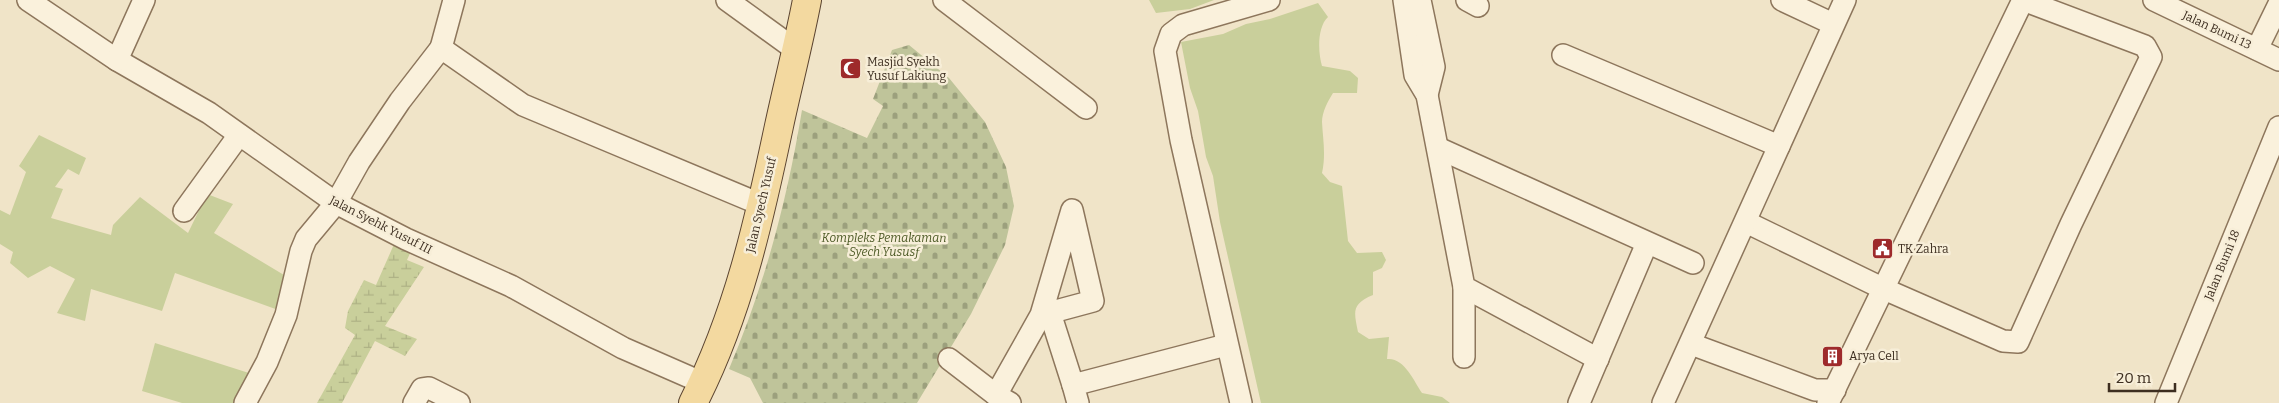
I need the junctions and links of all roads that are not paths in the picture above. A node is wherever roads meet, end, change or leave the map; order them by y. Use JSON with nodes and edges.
{"nodes":[{"id":1,"x":28,"y":0,"type":"edge"},
{"id":2,"x":144,"y":0,"type":"edge"},
{"id":3,"x":454,"y":0,"type":"edge"},
{"id":4,"x":727,"y":0,"type":"edge"},
{"id":5,"x":807,"y":0,"type":"edge"},
{"id":6,"x":944,"y":0,"type":"edge"},
{"id":7,"x":1269,"y":0,"type":"edge"},
{"id":8,"x":1404,"y":0,"type":"edge"},
{"id":9,"x":1420,"y":0,"type":"edge"},
{"id":10,"x":1782,"y":0,"type":"edge"},
{"id":11,"x":1845,"y":0,"type":"edge"},
{"id":12,"x":2023,"y":0,"type":"edge"},
{"id":13,"x":2154,"y":0,"type":"edge"},
{"id":14,"x":2279,"y":4,"type":"edge"},
{"id":15,"x":1833,"y":24,"type":"junction"},
{"id":16,"x":441,"y":48,"type":"junction"},
{"id":17,"x":2257,"y":49,"type":"junction"},
{"id":18,"x":796,"y":50,"type":"junction"},
{"id":19,"x":1563,"y":55,"type":"dead end"},
{"id":20,"x":117,"y":60,"type":"junction"},
{"id":21,"x":2279,"y":60,"type":"edge"},
{"id":22,"x":1427,"y":95,"type":"junction"},
{"id":23,"x":1086,"y":108,"type":"dead end"},
{"id":24,"x":2279,"y":127,"type":"edge"},
{"id":25,"x":240,"y":135,"type":"junction"},
{"id":26,"x":1779,"y":146,"type":"junction"},
{"id":27,"x":1438,"y":148,"type":"junction"},
{"id":28,"x":336,"y":203,"type":"junction"},
{"id":29,"x":762,"y":205,"type":"junction"},
{"id":30,"x":184,"y":211,"type":"dead end"},
{"id":31,"x":1746,"y":222,"type":"junction"},
{"id":32,"x":1647,"y":243,"type":"junction"},
{"id":33,"x":1694,"y":263,"type":"dead end"},
{"id":34,"x":1464,"y":287,"type":"junction"},
{"id":35,"x":1884,"y":289,"type":"junction"},
{"id":36,"x":1691,"y":344,"type":"junction"},
{"id":37,"x":1226,"y":345,"type":"junction"},
{"id":38,"x":1464,"y":357,"type":"dead end"},
{"id":39,"x":949,"y":359,"type":"dead end"},
{"id":40,"x":1598,"y":359,"type":"junction"},
{"id":41,"x":698,"y":393,"type":"edge"},
{"id":42,"x":1076,"y":394,"type":"edge"},
{"id":43,"x":1825,"y":397,"type":"edge"},
{"id":44,"x":1003,"y":399,"type":"edge"},
{"id":45,"x":245,"y":403,"type":"edge"},
{"id":46,"x":414,"y":403,"type":"edge"},
{"id":47,"x":459,"y":403,"type":"edge"},
{"id":48,"x":1241,"y":403,"type":"edge"},
{"id":49,"x":1579,"y":403,"type":"edge"},
{"id":50,"x":1663,"y":403,"type":"edge"},
{"id":51,"x":2166,"y":403,"type":"edge"}],
"edges":[{"from":1,"to":20,"type":"street","name":"Jalan Syehk Yusuf III"},
{"from":2,"to":20,"type":"street"},
{"from":3,"to":16,"type":"street"},
{"from":4,"to":18,"type":"street"},
{"from":5,"to":18,"type":"main road","name":"Jalan Syech Yusuf"},
{"from":6,"to":23,"type":"street"},
{"from":7,"to":37,"type":"street"},
{"from":8,"to":22,"type":"street"},
{"from":9,"to":22,"type":"street"},
{"from":10,"to":15,"type":"street"},
{"from":11,"to":15,"type":"street"},
{"from":12,"to":35,"type":"street"},
{"from":12,"to":35,"type":"street"},
{"from":13,"to":17,"type":"street","name":"Jalan Bumi 13"},
{"from":14,"to":17,"type":"street"},
{"from":15,"to":26,"type":"street"},
{"from":16,"to":28,"type":"street"},
{"from":16,"to":29,"type":"street"},
{"from":17,"to":21,"type":"street","name":"Jalan Bumi 13"},
{"from":18,"to":29,"type":"main road","name":"Jalan Syech Yusuf"},
{"from":19,"to":26,"type":"street"},
{"from":20,"to":25,"type":"street","name":"Jalan Syehk Yusuf III"},
{"from":22,"to":27,"type":"street"},
{"from":24,"to":51,"type":"street","name":"Jalan Bumi 18"},
{"from":25,"to":28,"type":"street","name":"Jalan Syehk Yusuf III"},
{"from":25,"to":30,"type":"street"},
{"from":26,"to":31,"type":"street"},
{"from":27,"to":32,"type":"street"},
{"from":27,"to":34,"type":"street"},
{"from":28,"to":41,"type":"street","name":"Jalan Syehk Yusuf III"},
{"from":28,"to":45,"type":"street"},
{"from":29,"to":41,"type":"main road","name":"Jalan Syech Yusuf"},
{"from":31,"to":35,"type":"street"},
{"from":31,"to":36,"type":"street"},
{"from":32,"to":33,"type":"street"},
{"from":32,"to":40,"type":"street"},
{"from":34,"to":38,"type":"street"},
{"from":34,"to":40,"type":"street"},
{"from":35,"to":43,"type":"street"},
{"from":36,"to":43,"type":"street"},
{"from":36,"to":50,"type":"street"},
{"from":37,"to":42,"type":"street"},
{"from":37,"to":48,"type":"street"},
{"from":39,"to":44,"type":"street"},
{"from":40,"to":49,"type":"street"},
{"from":42,"to":44,"type":"street"},
{"from":46,"to":47,"type":"street"}]}
